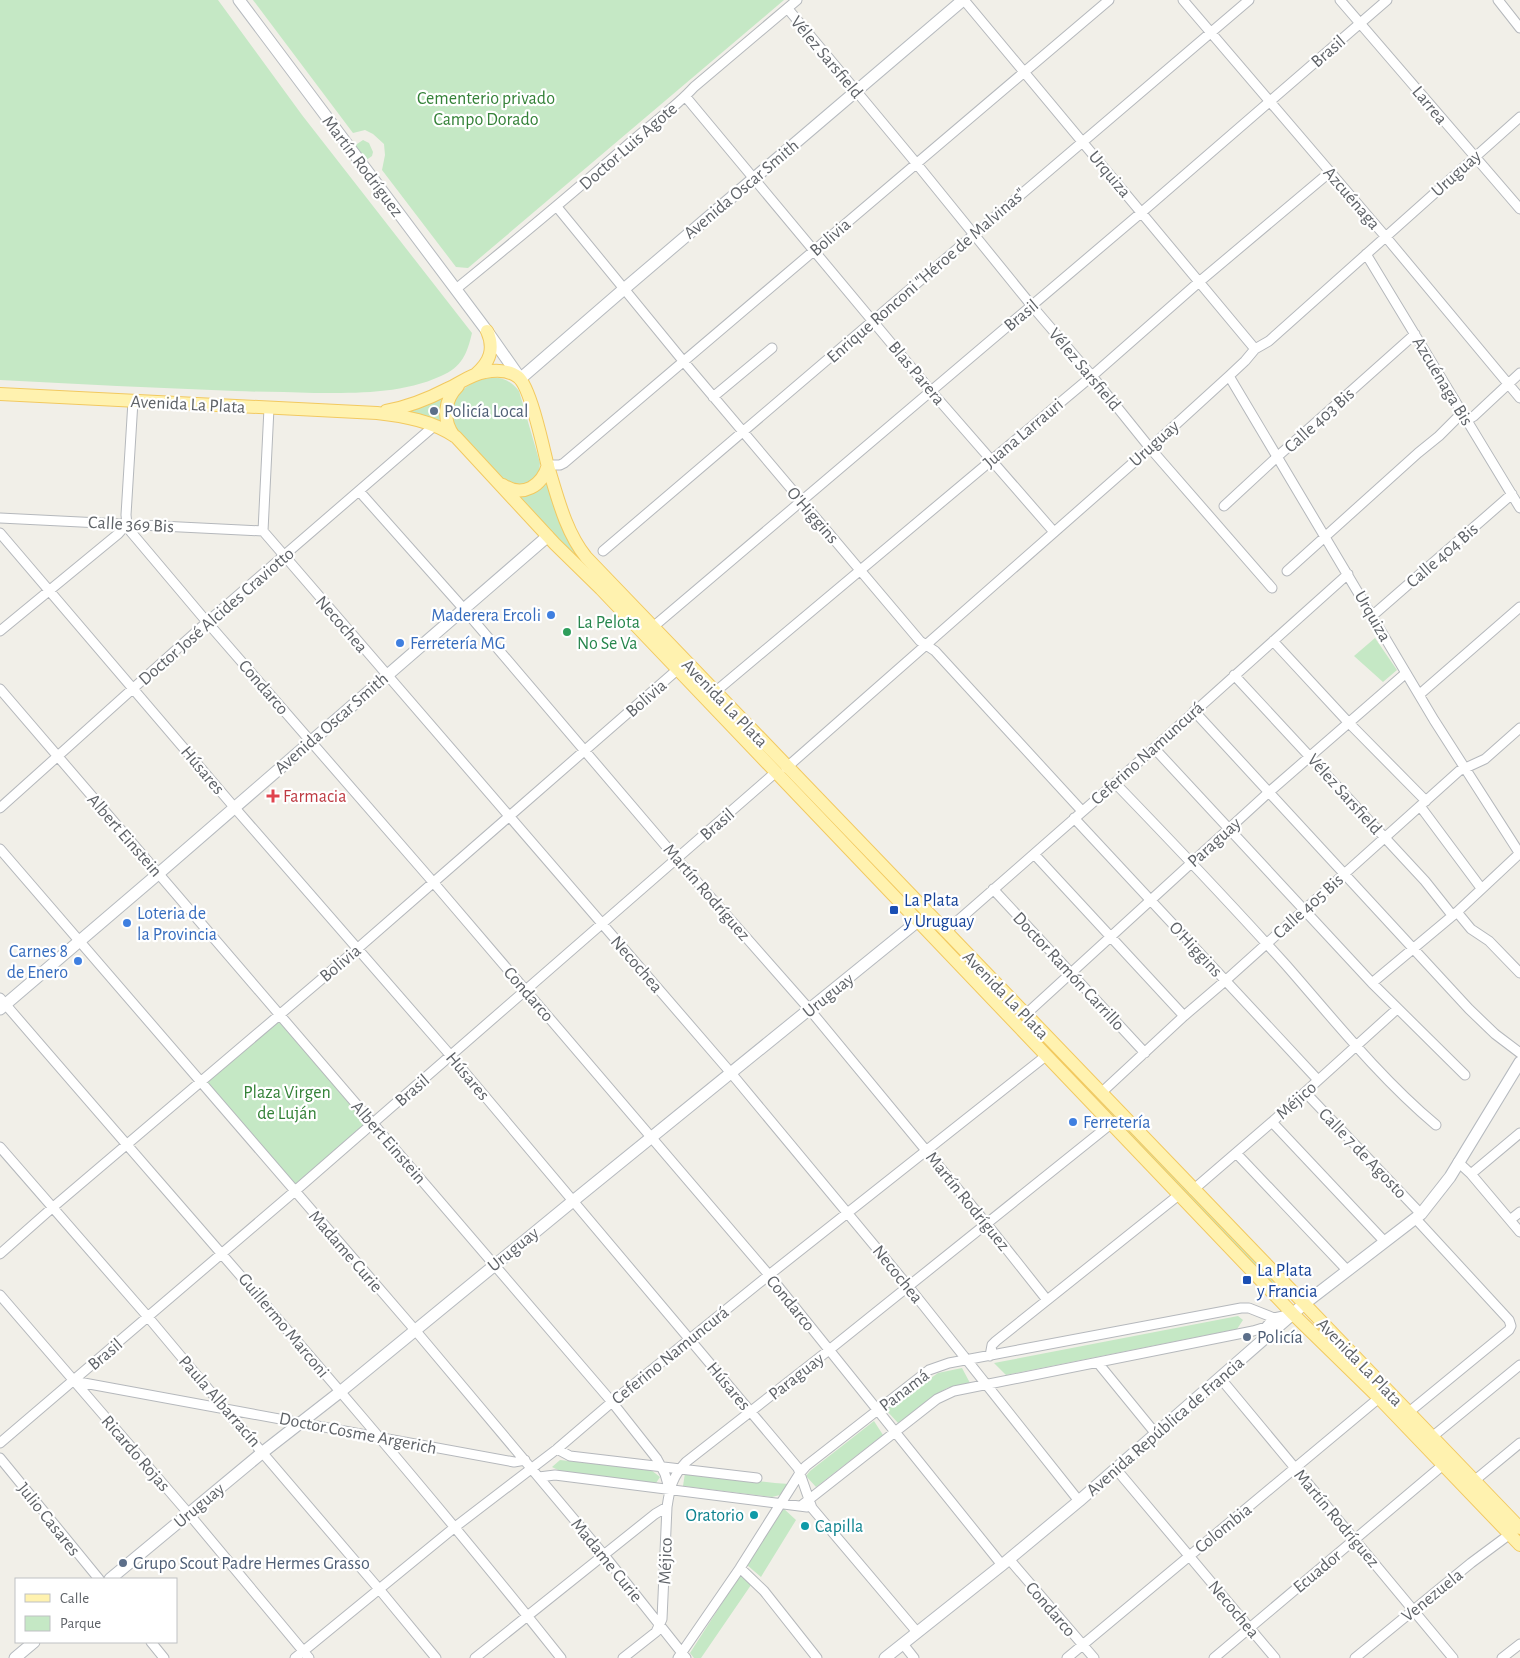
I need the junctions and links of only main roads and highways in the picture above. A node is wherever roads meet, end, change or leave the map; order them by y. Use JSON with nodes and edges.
{"nodes":[{"id":1,"x":239,"y":0,"type":"edge"},
{"id":2,"x":964,"y":0,"type":"edge"},
{"id":3,"x":487,"y":331,"type":"junction"},
{"id":4,"x":476,"y":374,"type":"junction"},
{"id":5,"x":520,"y":379,"type":"junction"},
{"id":6,"x":463,"y":381,"type":"junction"},
{"id":7,"x":0,"y":394,"type":"edge"},
{"id":8,"x":376,"y":412,"type":"junction"},
{"id":9,"x":456,"y":438,"type":"junction"},
{"id":10,"x":548,"y":465,"type":"junction"},
{"id":11,"x":494,"y":479,"type":"junction"},
{"id":12,"x":548,"y":536,"type":"junction"},
{"id":13,"x":781,"y":770,"type":"junction"},
{"id":14,"x":918,"y":921,"type":"junction"},
{"id":15,"x":2,"y":1004,"type":"edge"},
{"id":16,"x":1520,"y":1062,"type":"edge"},
{"id":17,"x":1304,"y":1304,"type":"junction"},
{"id":18,"x":1293,"y":1314,"type":"junction"},
{"id":19,"x":1517,"y":1529,"type":"edge"},
{"id":20,"x":1520,"y":1545,"type":"edge"},
{"id":21,"x":111,"y":1578,"type":"edge"},
{"id":22,"x":33,"y":1643,"type":"edge"},
{"id":23,"x":15,"y":1658,"type":"edge"},
{"id":24,"x":885,"y":1658,"type":"edge"}],
"edges":[{"from":1,"to":3,"type":"main road","name":"Martín Rodríguez"},
{"from":2,"to":5,"type":"main road","name":"Avenida Oscar Smith"},
{"from":3,"to":4,"type":"main road"},
{"from":3,"to":5,"type":"main road","name":"Martín Rodríguez"},
{"from":4,"to":5,"type":"main road","name":"Avenida La Plata"},
{"from":4,"to":6,"type":"main road","name":"Avenida La Plata"},
{"from":5,"to":10,"type":"main road","name":"Avenida La Plata"},
{"from":6,"to":8,"type":"main road","name":"Avenida La Plata"},
{"from":6,"to":9,"type":"main road"},
{"from":7,"to":8,"type":"main road","name":"Avenida La Plata"},
{"from":8,"to":9,"type":"main road","name":"Avenida La Plata"},
{"from":9,"to":11,"type":"main road","name":"Avenida La Plata"},
{"from":10,"to":11,"type":"main road"},
{"from":10,"to":13,"type":"main road","name":"Avenida La Plata"},
{"from":11,"to":12,"type":"main road","name":"Avenida La Plata"},
{"from":12,"to":13,"type":"main road","name":"Avenida La Plata"},
{"from":12,"to":15,"type":"main road","name":"Avenida Oscar Smith"},
{"from":13,"to":14,"type":"main road","name":"Avenida La Plata"},
{"from":13,"to":17,"type":"main road","name":"Avenida La Plata"},
{"from":14,"to":18,"type":"main road","name":"Avenida La Plata"},
{"from":14,"to":21,"type":"main road","name":"Uruguay"},
{"from":16,"to":17,"type":"main road","name":"Avenida República de Francia"},
{"from":17,"to":18,"type":"main road","name":"Avenida República de Francia"},
{"from":17,"to":19,"type":"main road","name":"Avenida La Plata"},
{"from":18,"to":19,"type":"main road","name":"Avenida La Plata"},
{"from":18,"to":24,"type":"main road","name":"Avenida República de Francia"},
{"from":19,"to":20,"type":"main road","name":"Avenida La Plata"},
{"from":22,"to":23,"type":"main road"}]}
